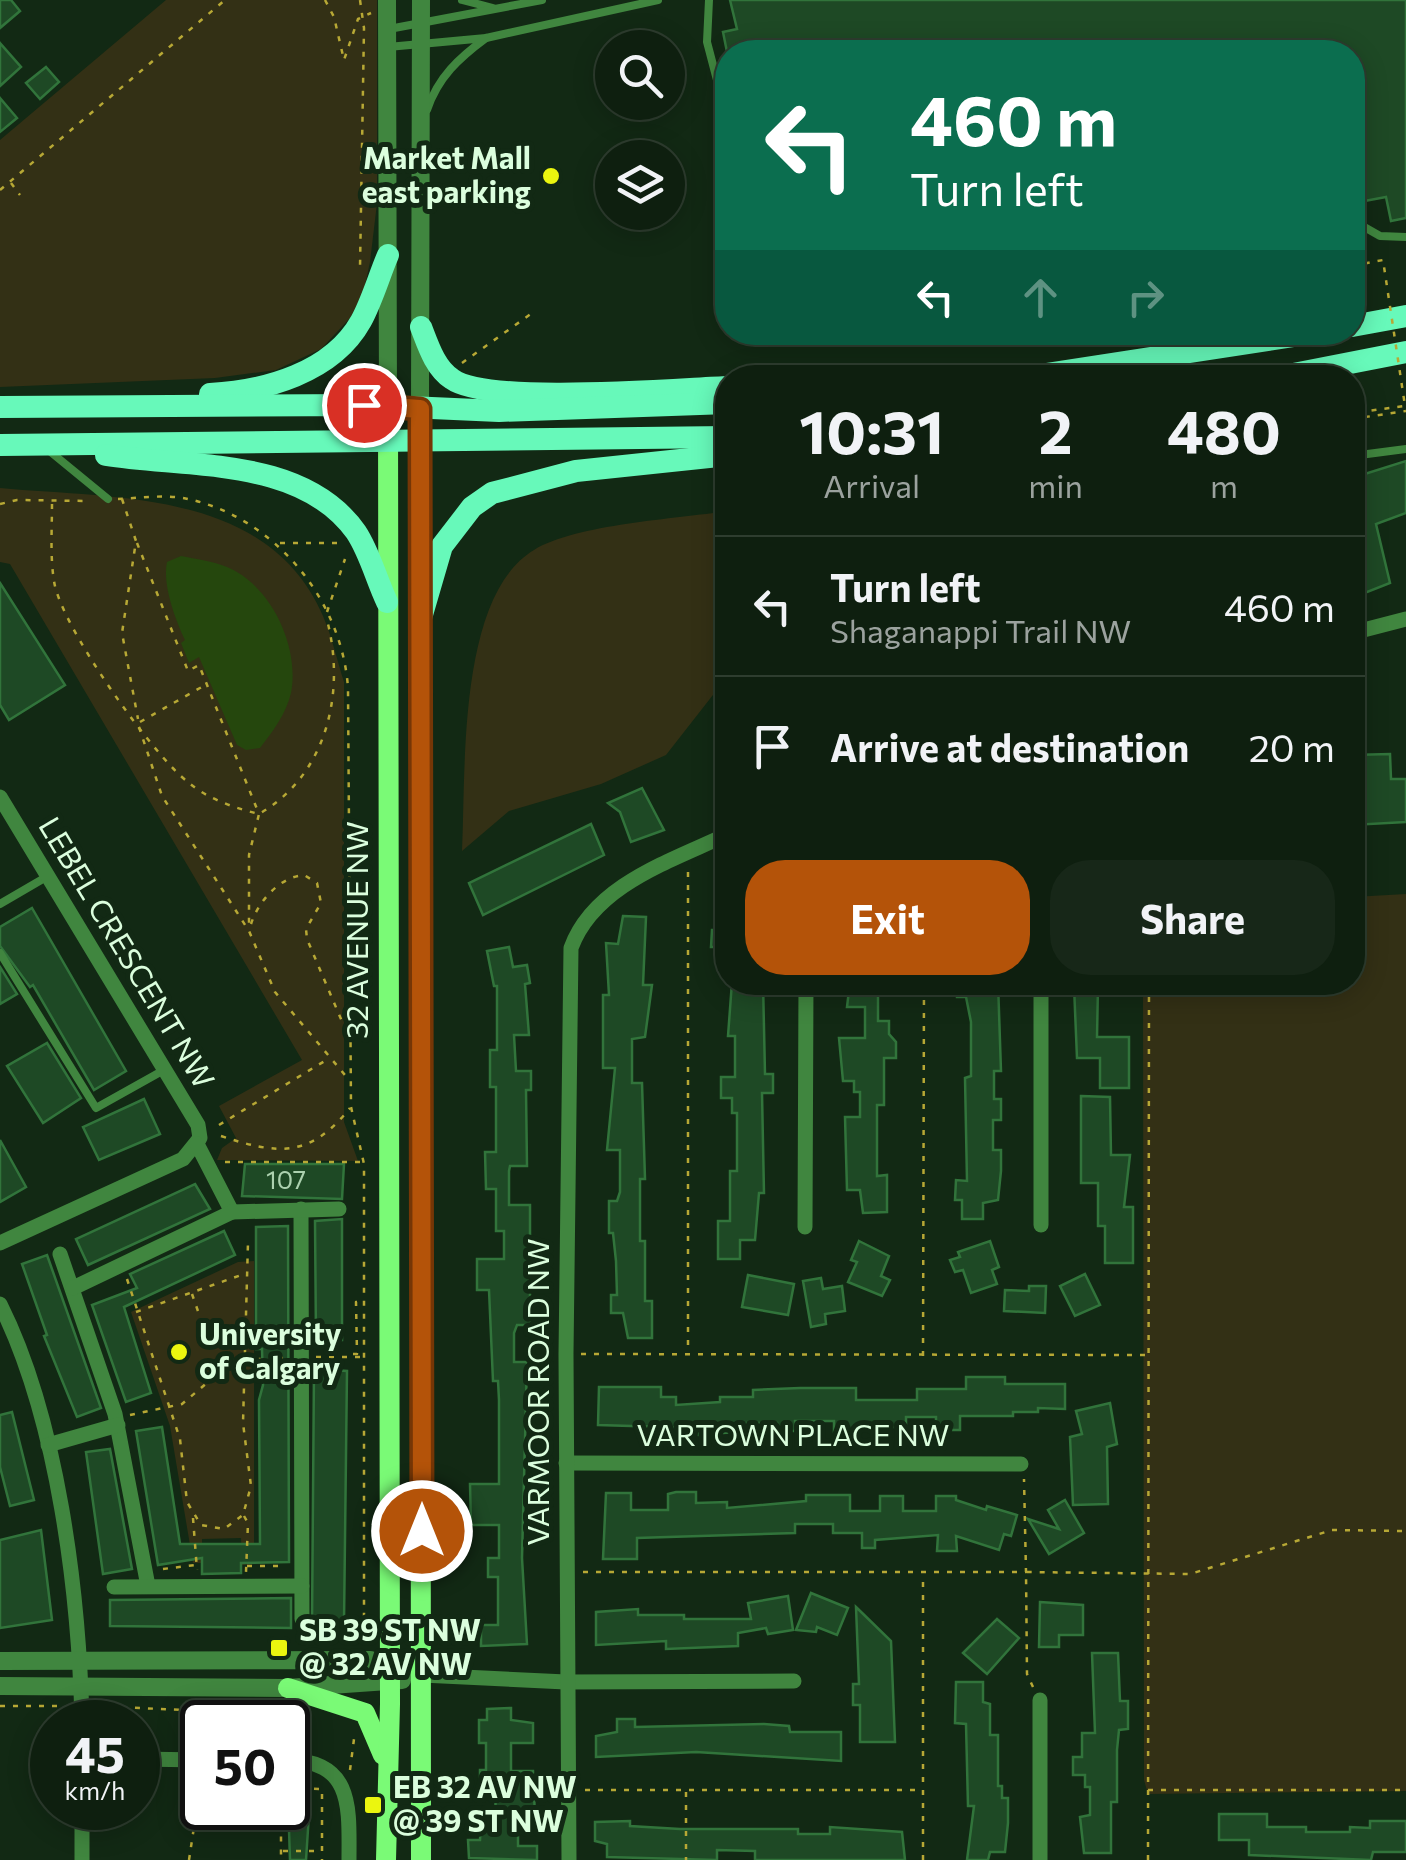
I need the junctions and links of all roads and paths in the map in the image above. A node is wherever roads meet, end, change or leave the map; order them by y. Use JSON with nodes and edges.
{"nodes":[{"id":1,"x":225,"y":0,"type":"edge"},
{"id":2,"x":325,"y":0,"type":"edge"},
{"id":3,"x":360,"y":0,"type":"edge"},
{"id":4,"x":420,"y":0,"type":"edge"},
{"id":5,"x":462,"y":0,"type":"edge"},
{"id":6,"x":542,"y":0,"type":"edge"},
{"id":7,"x":658,"y":0,"type":"edge"},
{"id":8,"x":708,"y":0,"type":"edge"},
{"id":9,"x":502,"y":9,"type":"junction"},
{"id":10,"x":362,"y":14,"type":"junction"},
{"id":11,"x":385,"y":22,"type":"edge"},
{"id":12,"x":421,"y":24,"type":"junction"},
{"id":13,"x":486,"y":38,"type":"junction"},
{"id":14,"x":421,"y":44,"type":"junction"},
{"id":15,"x":715,"y":72,"type":"edge"},
{"id":16,"x":421,"y":127,"type":"junction"},
{"id":17,"x":10,"y":182,"type":"junction"},
{"id":18,"x":0,"y":190,"type":"edge"},
{"id":19,"x":20,"y":195,"type":"dead end"},
{"id":20,"x":1365,"y":227,"type":"edge"},
{"id":21,"x":1406,"y":237,"type":"edge"},
{"id":22,"x":388,"y":255,"type":"junction"},
{"id":23,"x":1365,"y":263,"type":"edge"},
{"id":24,"x":360,"y":276,"type":"dead end"},
{"id":25,"x":535,"y":311,"type":"dead end"},
{"id":26,"x":1406,"y":316,"type":"edge"},
{"id":27,"x":1365,"y":324,"type":"edge"},
{"id":28,"x":420,"y":327,"type":"junction"},
{"id":29,"x":1235,"y":345,"type":"edge"},
{"id":30,"x":1406,"y":352,"type":"edge"},
{"id":31,"x":1105,"y":365,"type":"edge"},
{"id":32,"x":1340,"y":365,"type":"edge"},
{"id":33,"x":457,"y":366,"type":"dead end"},
{"id":34,"x":715,"y":387,"type":"edge"},
{"id":35,"x":715,"y":404,"type":"edge"},
{"id":36,"x":74,"y":406,"type":"junction"},
{"id":37,"x":388,"y":406,"type":"junction"},
{"id":38,"x":0,"y":407,"type":"edge"},
{"id":39,"x":420,"y":409,"type":"junction"},
{"id":40,"x":1365,"y":411,"type":"edge"},
{"id":41,"x":1406,"y":411,"type":"edge"},
{"id":42,"x":1365,"y":416,"type":"edge"},
{"id":43,"x":715,"y":436,"type":"edge"},
{"id":44,"x":388,"y":438,"type":"junction"},
{"id":45,"x":421,"y":438,"type":"junction"},
{"id":46,"x":0,"y":445,"type":"edge"},
{"id":47,"x":44,"y":446,"type":"junction"},
{"id":48,"x":1406,"y":449,"type":"edge"},
{"id":49,"x":1365,"y":454,"type":"edge"},
{"id":50,"x":715,"y":456,"type":"edge"},
{"id":51,"x":122,"y":498,"type":"junction"},
{"id":52,"x":108,"y":500,"type":"junction"},
{"id":53,"x":52,"y":503,"type":"junction"},
{"id":54,"x":0,"y":504,"type":"edge"},
{"id":55,"x":350,"y":541,"type":"dead end"},
{"id":56,"x":136,"y":542,"type":"junction"},
{"id":57,"x":278,"y":543,"type":"junction"},
{"id":58,"x":351,"y":550,"type":"dead end"},
{"id":59,"x":387,"y":602,"type":"junction"},
{"id":60,"x":326,"y":615,"type":"junction"},
{"id":61,"x":421,"y":618,"type":"junction"},
{"id":62,"x":1406,"y":619,"type":"edge"},
{"id":63,"x":1365,"y":630,"type":"edge"},
{"id":64,"x":206,"y":684,"type":"junction"},
{"id":65,"x":138,"y":722,"type":"junction"},
{"id":66,"x":2,"y":806,"type":"edge"},
{"id":67,"x":258,"y":814,"type":"junction"},
{"id":68,"x":715,"y":841,"type":"edge"},
{"id":69,"x":688,"y":871,"type":"dead end"},
{"id":70,"x":48,"y":876,"type":"junction"},
{"id":71,"x":0,"y":904,"type":"edge"},
{"id":72,"x":249,"y":930,"type":"junction"},
{"id":73,"x":0,"y":952,"type":"edge"},
{"id":74,"x":806,"y":995,"type":"edge"},
{"id":75,"x":924,"y":995,"type":"edge"},
{"id":76,"x":1041,"y":995,"type":"edge"},
{"id":77,"x":1149,"y":995,"type":"edge"},
{"id":78,"x":350,"y":1040,"type":"junction"},
{"id":79,"x":330,"y":1058,"type":"junction"},
{"id":80,"x":164,"y":1070,"type":"junction"},
{"id":81,"x":351,"y":1082,"type":"junction"},
{"id":82,"x":351,"y":1106,"type":"junction"},
{"id":83,"x":219,"y":1125,"type":"dead end"},
{"id":84,"x":221,"y":1136,"type":"dead end"},
{"id":85,"x":197,"y":1144,"type":"junction"},
{"id":86,"x":220,"y":1162,"type":"dead end"},
{"id":87,"x":363,"y":1162,"type":"junction"},
{"id":88,"x":301,"y":1209,"type":"junction"},
{"id":89,"x":340,"y":1209,"type":"dead end"},
{"id":90,"x":232,"y":1212,"type":"junction"},
{"id":91,"x":1041,"y":1225,"type":"dead end"},
{"id":92,"x":805,"y":1226,"type":"dead end"},
{"id":93,"x":248,"y":1242,"type":"dead end"},
{"id":94,"x":0,"y":1243,"type":"edge"},
{"id":95,"x":60,"y":1254,"type":"dead end"},
{"id":96,"x":121,"y":1266,"type":"junction"},
{"id":97,"x":248,"y":1272,"type":"junction"},
{"id":98,"x":73,"y":1288,"type":"junction"},
{"id":99,"x":191,"y":1292,"type":"junction"},
{"id":100,"x":365,"y":1302,"type":"junction"},
{"id":101,"x":0,"y":1304,"type":"edge"},
{"id":102,"x":135,"y":1312,"type":"junction"},
{"id":103,"x":200,"y":1314,"type":"dead end"},
{"id":104,"x":352,"y":1354,"type":"dead end"},
{"id":105,"x":566,"y":1354,"type":"junction"},
{"id":106,"x":1150,"y":1355,"type":"junction"},
{"id":107,"x":688,"y":1356,"type":"junction"},
{"id":108,"x":924,"y":1356,"type":"junction"},
{"id":109,"x":248,"y":1357,"type":"junction"},
{"id":110,"x":294,"y":1358,"type":"dead end"},
{"id":111,"x":309,"y":1358,"type":"dead end"},
{"id":112,"x":365,"y":1358,"type":"junction"},
{"id":113,"x":170,"y":1408,"type":"junction"},
{"id":114,"x":123,"y":1420,"type":"junction"},
{"id":115,"x":48,"y":1446,"type":"junction"},
{"id":116,"x":566,"y":1463,"type":"junction"},
{"id":117,"x":1021,"y":1464,"type":"joint"},
{"id":118,"x":243,"y":1515,"type":"junction"},
{"id":119,"x":193,"y":1516,"type":"junction"},
{"id":120,"x":1406,"y":1531,"type":"edge"},
{"id":121,"x":197,"y":1564,"type":"junction"},
{"id":122,"x":246,"y":1566,"type":"junction"},
{"id":123,"x":302,"y":1566,"type":"junction"},
{"id":124,"x":156,"y":1570,"type":"dead end"},
{"id":125,"x":566,"y":1572,"type":"junction"},
{"id":126,"x":1026,"y":1572,"type":"junction"},
{"id":127,"x":924,"y":1574,"type":"junction"},
{"id":128,"x":1151,"y":1574,"type":"junction"},
{"id":129,"x":148,"y":1586,"type":"junction"},
{"id":130,"x":196,"y":1586,"type":"junction"},
{"id":131,"x":246,"y":1586,"type":"junction"},
{"id":132,"x":302,"y":1586,"type":"junction"},
{"id":133,"x":114,"y":1587,"type":"dead end"},
{"id":134,"x":302,"y":1620,"type":"dead end"},
{"id":135,"x":370,"y":1639,"type":"dead end"},
{"id":136,"x":0,"y":1661,"type":"edge"},
{"id":137,"x":80,"y":1661,"type":"junction"},
{"id":138,"x":389,"y":1673,"type":"junction"},
{"id":139,"x":422,"y":1675,"type":"junction"},
{"id":140,"x":794,"y":1681,"type":"dead end"},
{"id":141,"x":566,"y":1682,"type":"junction"},
{"id":142,"x":0,"y":1686,"type":"edge"},
{"id":143,"x":81,"y":1686,"type":"junction"},
{"id":144,"x":288,"y":1688,"type":"junction"},
{"id":145,"x":81,"y":1700,"type":"edge"},
{"id":146,"x":1040,"y":1700,"type":"joint"},
{"id":147,"x":0,"y":1706,"type":"edge"},
{"id":148,"x":30,"y":1706,"type":"edge"},
{"id":149,"x":160,"y":1709,"type":"edge"},
{"id":150,"x":325,"y":1718,"type":"dead end"},
{"id":151,"x":355,"y":1733,"type":"dead end"},
{"id":152,"x":352,"y":1758,"type":"junction"},
{"id":153,"x":310,"y":1761,"type":"edge"},
{"id":154,"x":375,"y":1762,"type":"junction"},
{"id":155,"x":349,"y":1772,"type":"dead end"},
{"id":156,"x":310,"y":1789,"type":"edge"},
{"id":157,"x":569,"y":1790,"type":"junction"},
{"id":158,"x":686,"y":1790,"type":"junction"},
{"id":159,"x":924,"y":1790,"type":"junction"},
{"id":160,"x":1148,"y":1790,"type":"junction"},
{"id":161,"x":1406,"y":1790,"type":"edge"},
{"id":162,"x":82,"y":1830,"type":"edge"},
{"id":163,"x":194,"y":1830,"type":"edge"},
{"id":164,"x":281,"y":1830,"type":"edge"},
{"id":165,"x":322,"y":1851,"type":"junction"},
{"id":166,"x":282,"y":1852,"type":"junction"},
{"id":167,"x":82,"y":1860,"type":"edge"},
{"id":168,"x":189,"y":1860,"type":"edge"},
{"id":169,"x":281,"y":1860,"type":"edge"},
{"id":170,"x":322,"y":1860,"type":"edge"},
{"id":171,"x":349,"y":1860,"type":"edge"},
{"id":172,"x":386,"y":1860,"type":"edge"},
{"id":173,"x":421,"y":1860,"type":"edge"},
{"id":174,"x":569,"y":1860,"type":"edge"},
{"id":175,"x":686,"y":1860,"type":"edge"},
{"id":176,"x":923,"y":1860,"type":"edge"},
{"id":177,"x":1040,"y":1860,"type":"edge"},
{"id":178,"x":1148,"y":1860,"type":"edge"}],
"edges":[{"from":1,"to":17,"type":"path"},
{"from":2,"to":10,"type":"path"},
{"from":3,"to":10,"type":"path"},
{"from":4,"to":12,"type":"street"},
{"from":5,"to":9,"type":"lane"},
{"from":6,"to":9,"type":"lane"},
{"from":7,"to":13,"type":"lane"},
{"from":8,"to":15,"type":"lane"},
{"from":9,"to":12,"type":"lane"},
{"from":10,"to":11,"type":"path"},
{"from":10,"to":24,"type":"path"},
{"from":11,"to":12,"type":"lane"},
{"from":11,"to":14,"type":"lane"},
{"from":11,"to":22,"type":"street","name":"32 AVENUE NW"},
{"from":12,"to":14,"type":"street"},
{"from":13,"to":14,"type":"lane"},
{"from":13,"to":16,"type":"lane"},
{"from":14,"to":16,"type":"street"},
{"from":16,"to":28,"type":"street"},
{"from":17,"to":18,"type":"path"},
{"from":17,"to":19,"type":"path"},
{"from":20,"to":21,"type":"lane"},
{"from":22,"to":36,"type":"main road"},
{"from":22,"to":37,"type":"street","name":"32 AVENUE NW"},
{"from":23,"to":40,"type":"path","bridge":true},
{"from":25,"to":33,"type":"path"},
{"from":26,"to":27,"type":"main road"},
{"from":28,"to":34,"type":"main road"},
{"from":28,"to":39,"type":"street"},
{"from":29,"to":31,"type":"main road"},
{"from":30,"to":32,"type":"main road"},
{"from":35,"to":39,"type":"main road"},
{"from":36,"to":37,"type":"main road"},
{"from":36,"to":38,"type":"main road"},
{"from":37,"to":39,"type":"main road"},
{"from":37,"to":44,"type":"main road","name":"32 AVENUE NW"},
{"from":39,"to":45,"type":"main road"},
{"from":41,"to":42,"type":"path","bridge":true},
{"from":43,"to":45,"type":"main road"},
{"from":44,"to":45,"type":"main road"},
{"from":44,"to":47,"type":"main road"},
{"from":44,"to":59,"type":"main road","name":"32 AVENUE NW"},
{"from":45,"to":61,"type":"main road"},
{"from":46,"to":47,"type":"main road"},
{"from":47,"to":52,"type":"lane"},
{"from":47,"to":59,"type":"main road"},
{"from":48,"to":49,"type":"lane"},
{"from":50,"to":61,"type":"main road"},
{"from":51,"to":52,"type":"path"},
{"from":51,"to":56,"type":"path"},
{"from":51,"to":57,"type":"path"},
{"from":52,"to":53,"type":"path"},
{"from":53,"to":54,"type":"path"},
{"from":53,"to":65,"type":"path"},
{"from":55,"to":57,"type":"path"},
{"from":56,"to":64,"type":"path"},
{"from":56,"to":65,"type":"path"},
{"from":57,"to":60,"type":"path"},
{"from":58,"to":60,"type":"path"},
{"from":59,"to":138,"type":"main road","name":"32 AVENUE NW"},
{"from":60,"to":67,"type":"path"},
{"from":60,"to":78,"type":"path"},
{"from":61,"to":139,"type":"main road"},
{"from":62,"to":63,"type":"street"},
{"from":64,"to":65,"type":"path"},
{"from":64,"to":67,"type":"path"},
{"from":65,"to":67,"type":"path"},
{"from":65,"to":72,"type":"path"},
{"from":66,"to":70,"type":"street","name":"LEBEL CRESCENT NW"},
{"from":67,"to":72,"type":"path"},
{"from":68,"to":105,"type":"street","name":"VARMOOR ROAD NW"},
{"from":69,"to":107,"type":"path"},
{"from":70,"to":71,"type":"lane"},
{"from":70,"to":80,"type":"street","name":"LEBEL CRESCENT NW"},
{"from":72,"to":78,"type":"path"},
{"from":72,"to":79,"type":"path"},
{"from":73,"to":80,"type":"lane"},
{"from":74,"to":92,"type":"street"},
{"from":75,"to":108,"type":"path"},
{"from":76,"to":91,"type":"street"},
{"from":77,"to":106,"type":"path"},
{"from":78,"to":81,"type":"path"},
{"from":79,"to":81,"type":"path"},
{"from":79,"to":83,"type":"path"},
{"from":80,"to":85,"type":"street","name":"LEBEL CRESCENT NW"},
{"from":81,"to":82,"type":"path"},
{"from":82,"to":84,"type":"path"},
{"from":82,"to":87,"type":"path"},
{"from":85,"to":90,"type":"street","name":"LEBEL CRESCENT NW"},
{"from":85,"to":94,"type":"street"},
{"from":86,"to":87,"type":"path"},
{"from":87,"to":100,"type":"path"},
{"from":88,"to":89,"type":"street"},
{"from":88,"to":90,"type":"street"},
{"from":88,"to":123,"type":"street"},
{"from":90,"to":96,"type":"street"},
{"from":93,"to":97,"type":"path"},
{"from":95,"to":98,"type":"street"},
{"from":96,"to":98,"type":"street"},
{"from":96,"to":102,"type":"path"},
{"from":97,"to":99,"type":"path"},
{"from":97,"to":109,"type":"path"},
{"from":98,"to":114,"type":"street"},
{"from":99,"to":102,"type":"path"},
{"from":99,"to":103,"type":"path"},
{"from":100,"to":104,"type":"path"},
{"from":100,"to":112,"type":"path"},
{"from":101,"to":115,"type":"street"},
{"from":102,"to":113,"type":"path"},
{"from":105,"to":107,"type":"path"},
{"from":105,"to":116,"type":"street","name":"VARMOOR ROAD NW"},
{"from":106,"to":108,"type":"path"},
{"from":106,"to":128,"type":"path"},
{"from":107,"to":108,"type":"path"},
{"from":109,"to":110,"type":"path"},
{"from":109,"to":113,"type":"path"},
{"from":109,"to":118,"type":"path"},
{"from":111,"to":112,"type":"path"},
{"from":112,"to":135,"type":"path"},
{"from":113,"to":114,"type":"path"},
{"from":113,"to":119,"type":"path"},
{"from":114,"to":115,"type":"street"},
{"from":114,"to":129,"type":"street"},
{"from":115,"to":137,"type":"street"},
{"from":116,"to":117,"type":"street","name":"VARTOWN PLACE NW"},
{"from":116,"to":125,"type":"street","name":"VARMOOR ROAD NW"},
{"from":117,"to":126,"type":"path"},
{"from":118,"to":119,"type":"path"},
{"from":118,"to":122,"type":"path"},
{"from":119,"to":121,"type":"path"},
{"from":120,"to":128,"type":"path"},
{"from":121,"to":124,"type":"path"},
{"from":121,"to":130,"type":"path"},
{"from":122,"to":123,"type":"path"},
{"from":122,"to":131,"type":"path"},
{"from":123,"to":132,"type":"street"},
{"from":125,"to":127,"type":"path"},
{"from":125,"to":141,"type":"street","name":"VARMOOR ROAD NW"},
{"from":126,"to":127,"type":"path"},
{"from":126,"to":128,"type":"path"},
{"from":126,"to":146,"type":"path"},
{"from":127,"to":159,"type":"path"},
{"from":128,"to":160,"type":"path"},
{"from":129,"to":130,"type":"street"},
{"from":129,"to":133,"type":"street"},
{"from":130,"to":131,"type":"street"},
{"from":131,"to":132,"type":"street"},
{"from":132,"to":134,"type":"street"},
{"from":136,"to":137,"type":"street"},
{"from":137,"to":138,"type":"street"},
{"from":137,"to":143,"type":"street"},
{"from":138,"to":139,"type":"street"},
{"from":138,"to":144,"type":"street"},
{"from":138,"to":154,"type":"main road","name":"32 AVENUE NW"},
{"from":139,"to":141,"type":"street"},
{"from":139,"to":173,"type":"main road"},
{"from":140,"to":141,"type":"street"},
{"from":141,"to":157,"type":"street","name":"VARMOOR ROAD NW"},
{"from":142,"to":143,"type":"street"},
{"from":143,"to":144,"type":"street"},
{"from":143,"to":145,"type":"street"},
{"from":144,"to":154,"type":"main road"},
{"from":146,"to":177,"type":"street"},
{"from":147,"to":148,"type":"path"},
{"from":149,"to":150,"type":"path"},
{"from":151,"to":152,"type":"path"},
{"from":152,"to":154,"type":"path"},
{"from":152,"to":155,"type":"path"},
{"from":153,"to":171,"type":"street"},
{"from":154,"to":172,"type":"main road","name":"32 AVENUE NW"},
{"from":156,"to":165,"type":"path"},
{"from":157,"to":158,"type":"path"},
{"from":157,"to":174,"type":"street","name":"VARMOOR ROAD NW"},
{"from":158,"to":159,"type":"path"},
{"from":158,"to":175,"type":"path"},
{"from":159,"to":176,"type":"path"},
{"from":160,"to":161,"type":"path"},
{"from":160,"to":178,"type":"path"},
{"from":162,"to":167,"type":"street"},
{"from":163,"to":168,"type":"path"},
{"from":164,"to":166,"type":"path"},
{"from":165,"to":166,"type":"path"},
{"from":165,"to":170,"type":"path"},
{"from":166,"to":169,"type":"path"}]}
